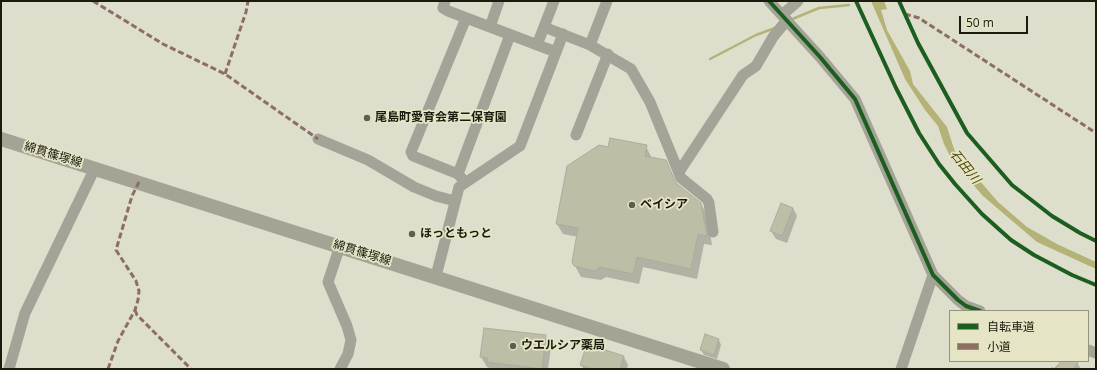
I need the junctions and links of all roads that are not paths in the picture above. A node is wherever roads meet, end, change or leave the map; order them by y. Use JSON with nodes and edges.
{"nodes":[{"id":1,"x":445,"y":1,"type":"edge"},
{"id":2,"x":499,"y":1,"type":"edge"},
{"id":3,"x":554,"y":1,"type":"edge"},
{"id":4,"x":608,"y":1,"type":"edge"},
{"id":5,"x":769,"y":1,"type":"edge"},
{"id":6,"x":798,"y":1,"type":"edge"},
{"id":7,"x":784,"y":17,"type":"junction"},
{"id":8,"x":466,"y":18,"type":"junction"},
{"id":9,"x":490,"y":27,"type":"junction"},
{"id":10,"x":544,"y":27,"type":"junction"},
{"id":11,"x":563,"y":34,"type":"junction"},
{"id":12,"x":510,"y":35,"type":"junction"},
{"id":13,"x":537,"y":45,"type":"junction"},
{"id":14,"x":590,"y":45,"type":"junction"},
{"id":15,"x":556,"y":52,"type":"junction"},
{"id":16,"x":608,"y":54,"type":"junction"},
{"id":17,"x":576,"y":135,"type":"dead end"},
{"id":18,"x":1,"y":139,"type":"edge"},
{"id":19,"x":318,"y":140,"type":"dead end"},
{"id":20,"x":95,"y":168,"type":"junction"},
{"id":21,"x":679,"y":172,"type":"junction"},
{"id":22,"x":462,"y":178,"type":"junction"},
{"id":23,"x":455,"y":201,"type":"junction"},
{"id":24,"x":713,"y":232,"type":"dead end"},
{"id":25,"x":340,"y":246,"type":"junction"},
{"id":26,"x":933,"y":275,"type":"junction"},
{"id":27,"x":436,"y":276,"type":"junction"},
{"id":28,"x":977,"y":310,"type":"edge"},
{"id":29,"x":9,"y":369,"type":"edge"},
{"id":30,"x":340,"y":369,"type":"edge"},
{"id":31,"x":723,"y":369,"type":"edge"},
{"id":32,"x":901,"y":369,"type":"edge"}],
"edges":[{"from":1,"to":8,"type":"street"},
{"from":2,"to":9,"type":"street"},
{"from":3,"to":10,"type":"street"},
{"from":4,"to":14,"type":"street"},
{"from":5,"to":7,"type":"street"},
{"from":6,"to":7,"type":"street"},
{"from":7,"to":21,"type":"street"},
{"from":7,"to":26,"type":"street"},
{"from":8,"to":9,"type":"street"},
{"from":8,"to":22,"type":"street"},
{"from":9,"to":12,"type":"street"},
{"from":10,"to":11,"type":"street"},
{"from":10,"to":13,"type":"street"},
{"from":11,"to":14,"type":"street"},
{"from":11,"to":15,"type":"street"},
{"from":12,"to":13,"type":"street"},
{"from":12,"to":22,"type":"street"},
{"from":13,"to":15,"type":"street"},
{"from":14,"to":16,"type":"street"},
{"from":15,"to":22,"type":"street"},
{"from":16,"to":17,"type":"street"},
{"from":16,"to":21,"type":"street"},
{"from":18,"to":20,"type":"main road","name":"綿貫篠塚線"},
{"from":19,"to":23,"type":"street"},
{"from":20,"to":25,"type":"main road","name":"綿貫篠塚線"},
{"from":20,"to":29,"type":"street"},
{"from":21,"to":24,"type":"street"},
{"from":22,"to":23,"type":"street"},
{"from":23,"to":27,"type":"street"},
{"from":25,"to":27,"type":"main road","name":"綿貫篠塚線"},
{"from":25,"to":30,"type":"street"},
{"from":26,"to":28,"type":"street"},
{"from":26,"to":32,"type":"street"},
{"from":27,"to":31,"type":"main road","name":"綿貫篠塚線"}]}
